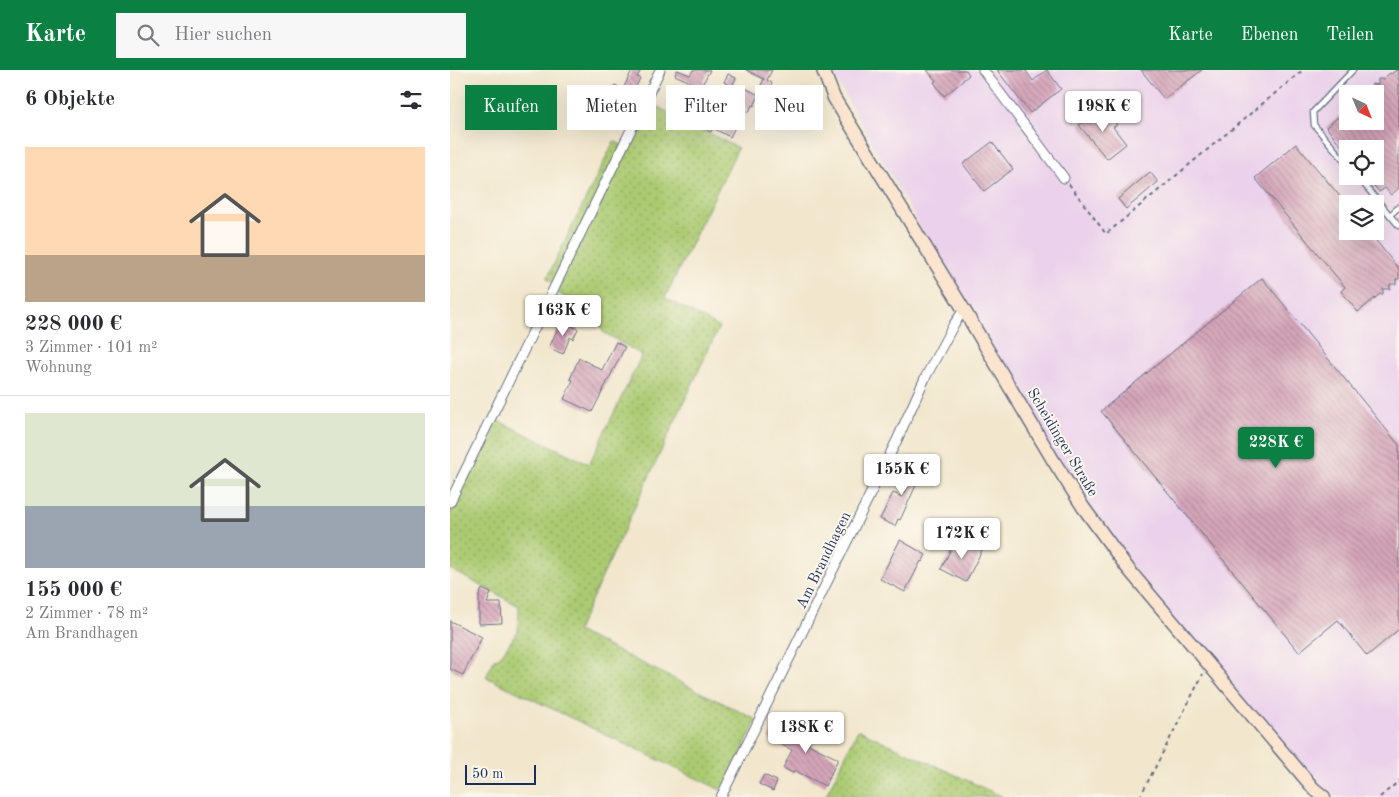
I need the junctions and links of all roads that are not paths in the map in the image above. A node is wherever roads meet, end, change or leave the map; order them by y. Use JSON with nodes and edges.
{"nodes":[{"id":1,"x":660,"y":70,"type":"edge"},
{"id":2,"x":823,"y":70,"type":"edge"},
{"id":3,"x":983,"y":70,"type":"edge"},
{"id":4,"x":1353,"y":70,"type":"edge"},
{"id":5,"x":1339,"y":154,"type":"edge"},
{"id":6,"x":1064,"y":178,"type":"road end"},
{"id":7,"x":1365,"y":185,"type":"edge"},
{"id":8,"x":1399,"y":207,"type":"edge"},
{"id":9,"x":1390,"y":215,"type":"junction"},
{"id":10,"x":1399,"y":226,"type":"edge"},
{"id":11,"x":964,"y":310,"type":"junction"},
{"id":12,"x":450,"y":502,"type":"edge"},
{"id":13,"x":721,"y":797,"type":"edge"},
{"id":14,"x":1324,"y":797,"type":"edge"}],
"edges":[{"from":1,"to":12,"type":"street"},
{"from":2,"to":11,"type":"main road","name":"Scheidinger Straße"},
{"from":3,"to":6,"type":"street"},
{"from":4,"to":5,"type":"lane"},
{"from":7,"to":9,"type":"lane"},
{"from":8,"to":9,"type":"lane"},
{"from":9,"to":10,"type":"lane"},
{"from":11,"to":13,"type":"street","name":"Am Brandhagen"},
{"from":11,"to":14,"type":"main road","name":"Scheidinger Straße"}]}
